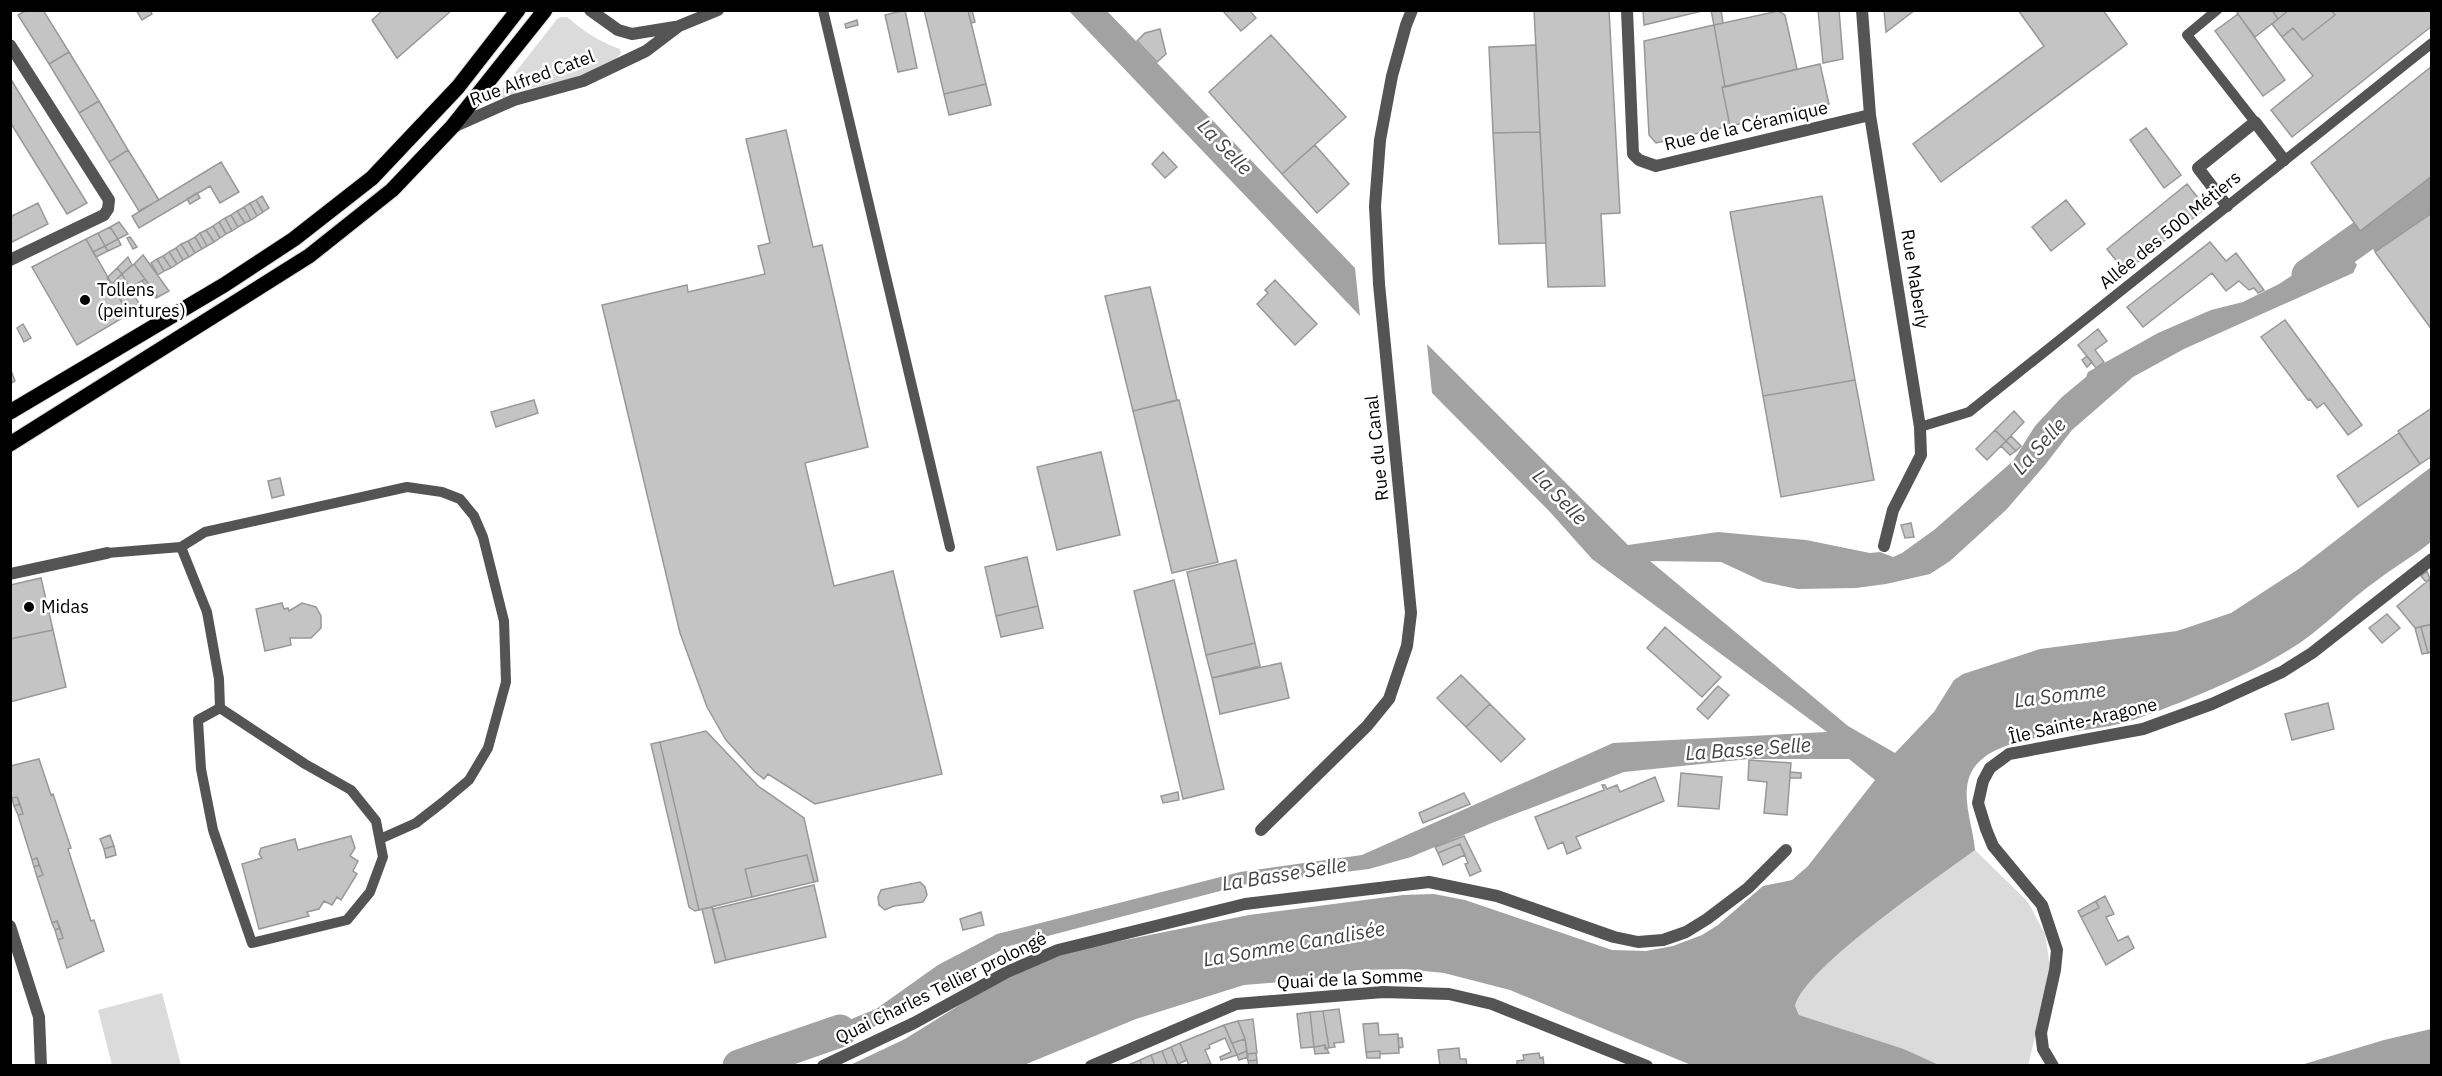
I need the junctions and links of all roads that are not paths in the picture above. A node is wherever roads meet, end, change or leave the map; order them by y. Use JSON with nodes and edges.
{"nodes":[{"id":1,"x":518,"y":10,"type":"edge"},
{"id":2,"x":545,"y":10,"type":"edge"},
{"id":3,"x":718,"y":10,"type":"edge"},
{"id":4,"x":823,"y":10,"type":"edge"},
{"id":5,"x":1412,"y":10,"type":"edge"},
{"id":6,"x":1627,"y":10,"type":"edge"},
{"id":7,"x":1862,"y":10,"type":"edge"},
{"id":8,"x":2217,"y":10,"type":"edge"},
{"id":9,"x":588,"y":11,"type":"edge"},
{"id":10,"x":679,"y":26,"type":"junction"},
{"id":11,"x":2432,"y":43,"type":"edge"},
{"id":12,"x":10,"y":45,"type":"edge"},
{"id":13,"x":1870,"y":115,"type":"junction"},
{"id":14,"x":2255,"y":122,"type":"junction"},
{"id":15,"x":452,"y":127,"type":"junction"},
{"id":16,"x":2284,"y":160,"type":"junction"},
{"id":17,"x":2227,"y":206,"type":"junction"},
{"id":18,"x":10,"y":260,"type":"edge"},
{"id":19,"x":10,"y":412,"type":"edge"},
{"id":20,"x":1920,"y":427,"type":"junction"},
{"id":21,"x":10,"y":444,"type":"edge"},
{"id":22,"x":1884,"y":546,"type":"dead end"},
{"id":23,"x":181,"y":547,"type":"junction"},
{"id":24,"x":950,"y":547,"type":"dead end"},
{"id":25,"x":107,"y":553,"type":"joint"},
{"id":26,"x":2432,"y":559,"type":"edge"},
{"id":27,"x":10,"y":560,"type":"edge"},
{"id":28,"x":15,"y":573,"type":"edge"},
{"id":29,"x":220,"y":708,"type":"junction"},
{"id":30,"x":1261,"y":830,"type":"dead end"},
{"id":31,"x":380,"y":838,"type":"junction"},
{"id":32,"x":1786,"y":850,"type":"dead end"},
{"id":33,"x":10,"y":926,"type":"edge"},
{"id":34,"x":41,"y":1065,"type":"edge"},
{"id":35,"x":823,"y":1065,"type":"edge"},
{"id":36,"x":1091,"y":1065,"type":"edge"},
{"id":37,"x":1647,"y":1065,"type":"edge"},
{"id":38,"x":2053,"y":1065,"type":"edge"}],
"edges":[{"from":1,"to":19,"type":"main road"},
{"from":2,"to":15,"type":"main road"},
{"from":3,"to":10,"type":"street","name":"Rue Alfred Catel"},
{"from":4,"to":24,"type":"lane"},
{"from":5,"to":30,"type":"street","name":"Rue du Canal"},
{"from":6,"to":13,"type":"street","name":"Rue de la Céramique"},
{"from":7,"to":13,"type":"street","name":"Rue Maberly"},
{"from":8,"to":14,"type":"lane"},
{"from":9,"to":10,"type":"street"},
{"from":10,"to":15,"type":"street","name":"Rue Alfred Catel"},
{"from":11,"to":16,"type":"lane","name":"Allée des 500 Métiers"},
{"from":12,"to":18,"type":"street"},
{"from":13,"to":20,"type":"street","name":"Rue Maberly"},
{"from":14,"to":16,"type":"street"},
{"from":14,"to":17,"type":"street"},
{"from":15,"to":21,"type":"main road"},
{"from":16,"to":17,"type":"lane","name":"Allée des 500 Métiers"},
{"from":17,"to":20,"type":"lane","name":"Allée des 500 Métiers"},
{"from":20,"to":22,"type":"street","name":"Rue Maberly"},
{"from":23,"to":25,"type":"lane"},
{"from":23,"to":29,"type":"lane"},
{"from":23,"to":31,"type":"lane"},
{"from":25,"to":28,"type":"street"},
{"from":26,"to":38,"type":"street","name":"Île Sainte-Aragone"},
{"from":27,"to":28,"type":"street"},
{"from":29,"to":31,"type":"lane"},
{"from":29,"to":31,"type":"lane"},
{"from":32,"to":35,"type":"street","name":"Quai Charles Tellier prolongé"},
{"from":33,"to":34,"type":"street"},
{"from":36,"to":37,"type":"street","name":"Quai de la Somme"}]}
